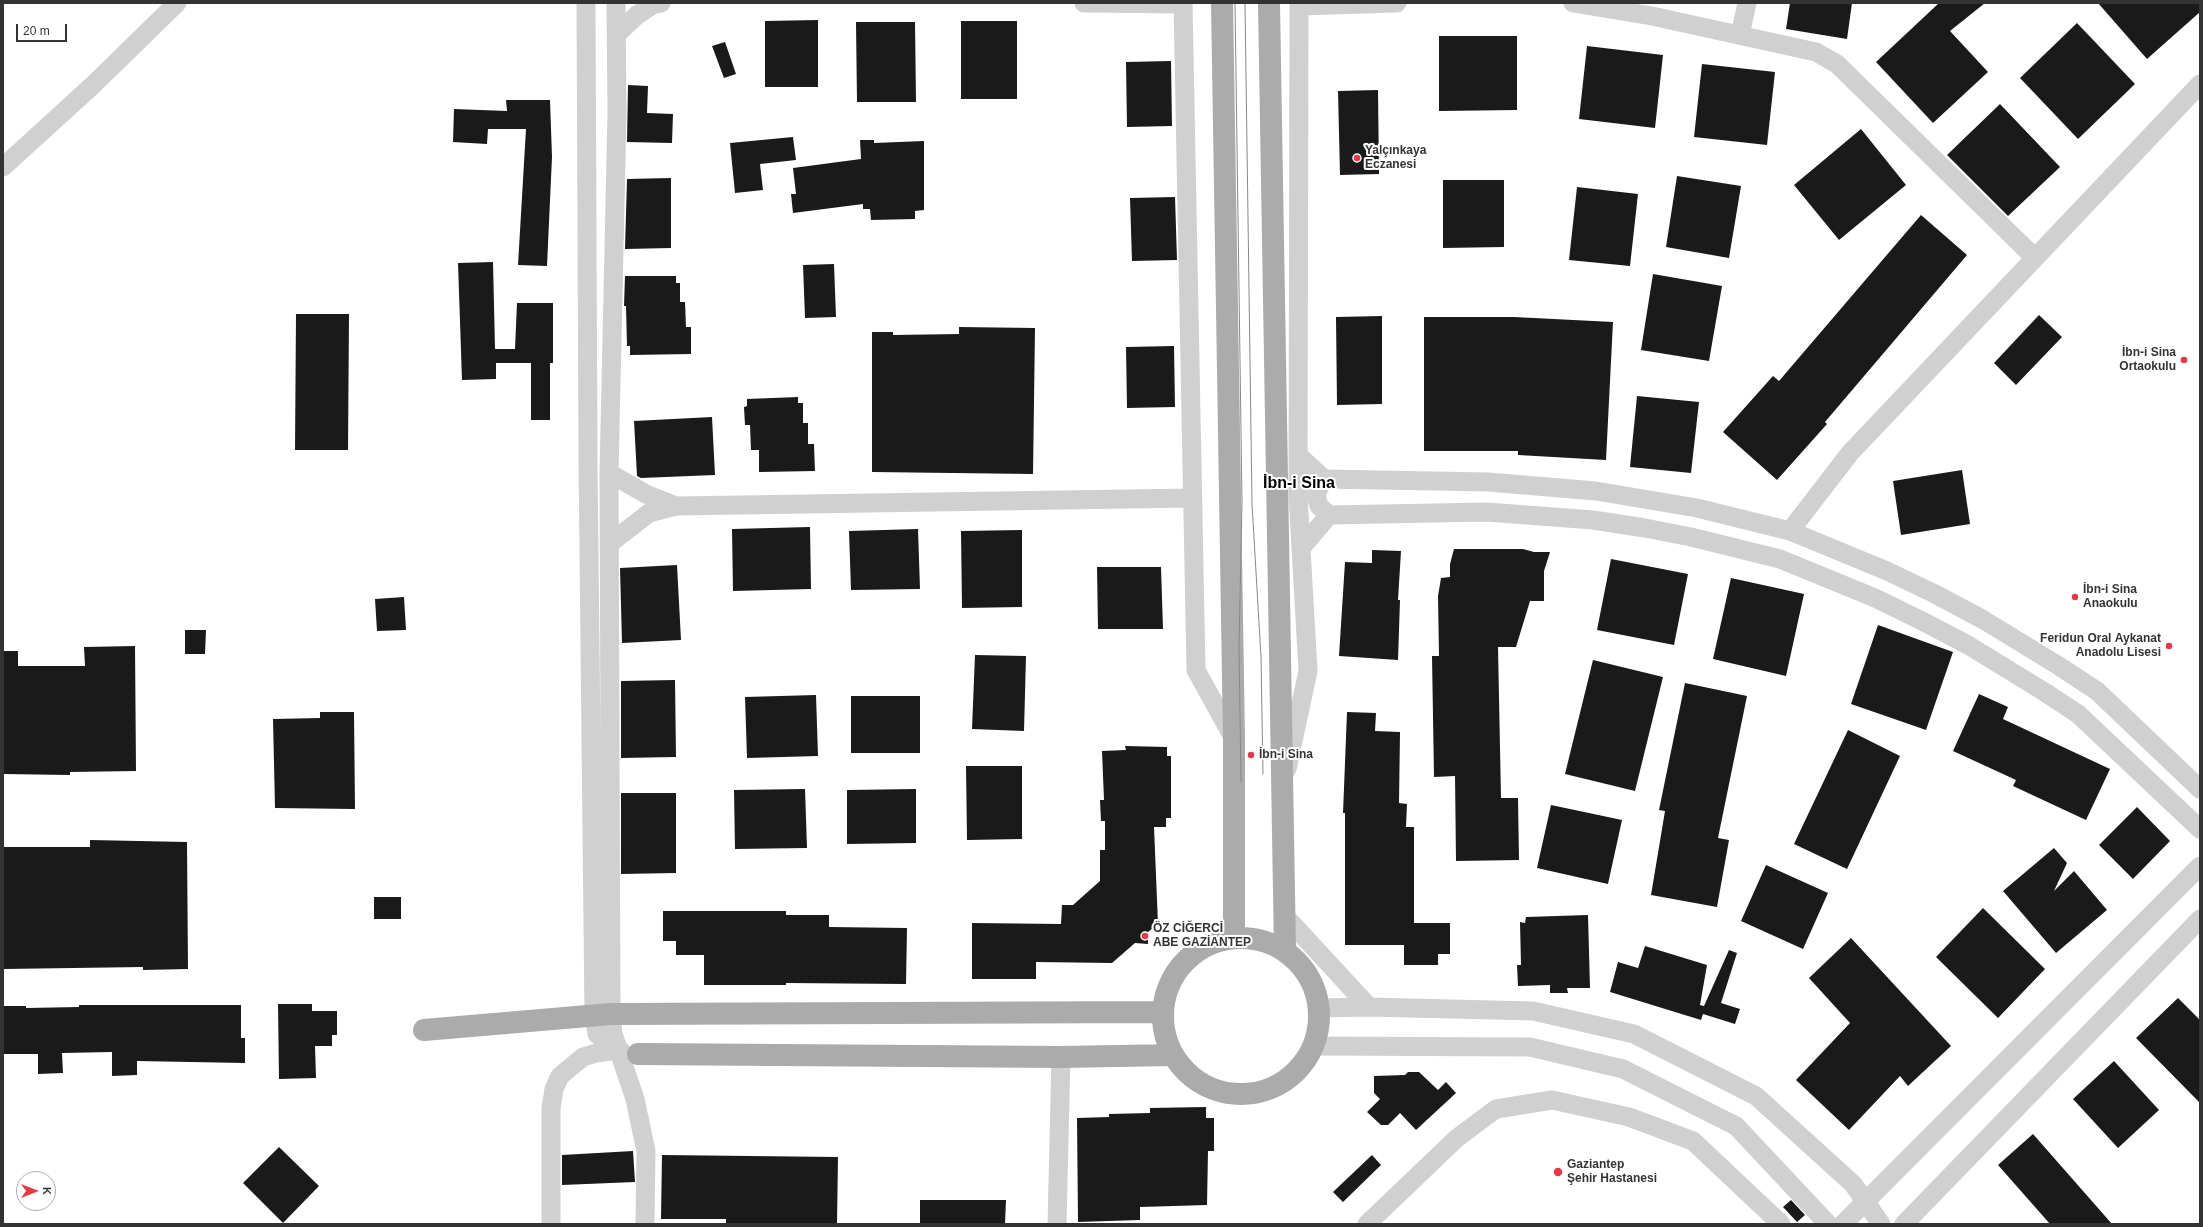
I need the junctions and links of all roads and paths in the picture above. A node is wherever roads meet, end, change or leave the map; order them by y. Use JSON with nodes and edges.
{"nodes":[{"id":1,"x":177,"y":3,"type":"edge"},
{"id":2,"x":586,"y":3,"type":"edge"},
{"id":3,"x":616,"y":3,"type":"edge"},
{"id":4,"x":661,"y":3,"type":"edge"},
{"id":5,"x":1084,"y":3,"type":"edge"},
{"id":6,"x":1222,"y":3,"type":"edge"},
{"id":7,"x":1270,"y":3,"type":"edge"},
{"id":8,"x":1397,"y":3,"type":"edge"},
{"id":9,"x":1573,"y":3,"type":"edge"},
{"id":10,"x":1747,"y":3,"type":"edge"},
{"id":11,"x":1183,"y":4,"type":"edge"},
{"id":12,"x":1299,"y":5,"type":"edge"},
{"id":13,"x":618,"y":34,"type":"junction"},
{"id":14,"x":1740,"y":35,"type":"junction"},
{"id":15,"x":2200,"y":84,"type":"edge"},
{"id":16,"x":3,"y":167,"type":"edge"},
{"id":17,"x":2035,"y":258,"type":"junction"},
{"id":18,"x":1298,"y":455,"type":"junction"},
{"id":19,"x":609,"y":473,"type":"junction"},
{"id":20,"x":1324,"y":479,"type":"junction"},
{"id":21,"x":1192,"y":498,"type":"junction"},
{"id":22,"x":676,"y":506,"type":"junction"},
{"id":23,"x":1329,"y":515,"type":"junction"},
{"id":24,"x":1790,"y":531,"type":"junction"},
{"id":25,"x":609,"y":544,"type":"junction"},
{"id":26,"x":1301,"y":548,"type":"junction"},
{"id":27,"x":1234,"y":739,"type":"junction"},
{"id":28,"x":2200,"y":789,"type":"edge"},
{"id":29,"x":1281,"y":796,"type":"junction"},
{"id":30,"x":2200,"y":829,"type":"edge"},
{"id":31,"x":2200,"y":866,"type":"edge"},
{"id":32,"x":1284,"y":915,"type":"junction"},
{"id":33,"x":2200,"y":919,"type":"edge"},
{"id":34,"x":1234,"y":938,"type":"junction"},
{"id":35,"x":1285,"y":951,"type":"junction"},
{"id":36,"x":1369,"y":1007,"type":"junction"},
{"id":37,"x":1318,"y":1008,"type":"junction"},
{"id":38,"x":1164,"y":1012,"type":"junction"},
{"id":39,"x":603,"y":1014,"type":"junction"},
{"id":40,"x":424,"y":1030,"type":"dead end"},
{"id":41,"x":1313,"y":1046,"type":"junction"},
{"id":42,"x":627,"y":1052,"type":"junction"},
{"id":43,"x":1173,"y":1055,"type":"junction"},
{"id":44,"x":1061,"y":1057,"type":"junction"},
{"id":45,"x":1866,"y":1202,"type":"junction"},
{"id":46,"x":551,"y":1224,"type":"edge"},
{"id":47,"x":645,"y":1224,"type":"edge"},
{"id":48,"x":1056,"y":1224,"type":"edge"},
{"id":49,"x":1367,"y":1224,"type":"edge"},
{"id":50,"x":1781,"y":1224,"type":"edge"},
{"id":51,"x":1828,"y":1224,"type":"edge"},
{"id":52,"x":1843,"y":1224,"type":"edge"},
{"id":53,"x":1881,"y":1224,"type":"edge"},
{"id":54,"x":1904,"y":1224,"type":"edge"}],
"edges":[{"from":1,"to":16,"type":"street"},
{"from":2,"to":39,"type":"street"},
{"from":3,"to":13,"type":"street"},
{"from":4,"to":13,"type":"street"},
{"from":5,"to":11,"type":"street"},
{"from":6,"to":27,"type":"main road"},
{"from":7,"to":29,"type":"main road"},
{"from":8,"to":12,"type":"street"},
{"from":9,"to":14,"type":"street"},
{"from":10,"to":14,"type":"street"},
{"from":11,"to":21,"type":"street"},
{"from":12,"to":18,"type":"street"},
{"from":13,"to":19,"type":"street"},
{"from":14,"to":17,"type":"street"},
{"from":15,"to":17,"type":"street"},
{"from":17,"to":24,"type":"street"},
{"from":18,"to":20,"type":"street"},
{"from":18,"to":26,"type":"street"},
{"from":19,"to":22,"type":"street"},
{"from":19,"to":25,"type":"street"},
{"from":20,"to":23,"type":"street"},
{"from":20,"to":24,"type":"street"},
{"from":21,"to":22,"type":"street"},
{"from":21,"to":27,"type":"street"},
{"from":22,"to":25,"type":"street"},
{"from":23,"to":26,"type":"street"},
{"from":23,"to":30,"type":"street"},
{"from":24,"to":28,"type":"street"},
{"from":25,"to":39,"type":"street"},
{"from":26,"to":29,"type":"street"},
{"from":27,"to":34,"type":"main road"},
{"from":29,"to":32,"type":"main road"},
{"from":31,"to":45,"type":"street"},
{"from":32,"to":35,"type":"main road"},
{"from":32,"to":36,"type":"street"},
{"from":33,"to":54,"type":"street"},
{"from":34,"to":35,"type":"main road"},
{"from":34,"to":38,"type":"main road"},
{"from":35,"to":37,"type":"main road"},
{"from":36,"to":37,"type":"street"},
{"from":36,"to":45,"type":"street"},
{"from":37,"to":41,"type":"main road"},
{"from":38,"to":39,"type":"main road"},
{"from":38,"to":43,"type":"main road"},
{"from":39,"to":40,"type":"main road"},
{"from":39,"to":42,"type":"street"},
{"from":41,"to":43,"type":"main road"},
{"from":41,"to":51,"type":"street"},
{"from":42,"to":44,"type":"main road"},
{"from":42,"to":46,"type":"street"},
{"from":42,"to":47,"type":"street"},
{"from":43,"to":44,"type":"main road"},
{"from":44,"to":48,"type":"street"},
{"from":45,"to":52,"type":"street"},
{"from":45,"to":53,"type":"street"},
{"from":49,"to":50,"type":"street"}]}
